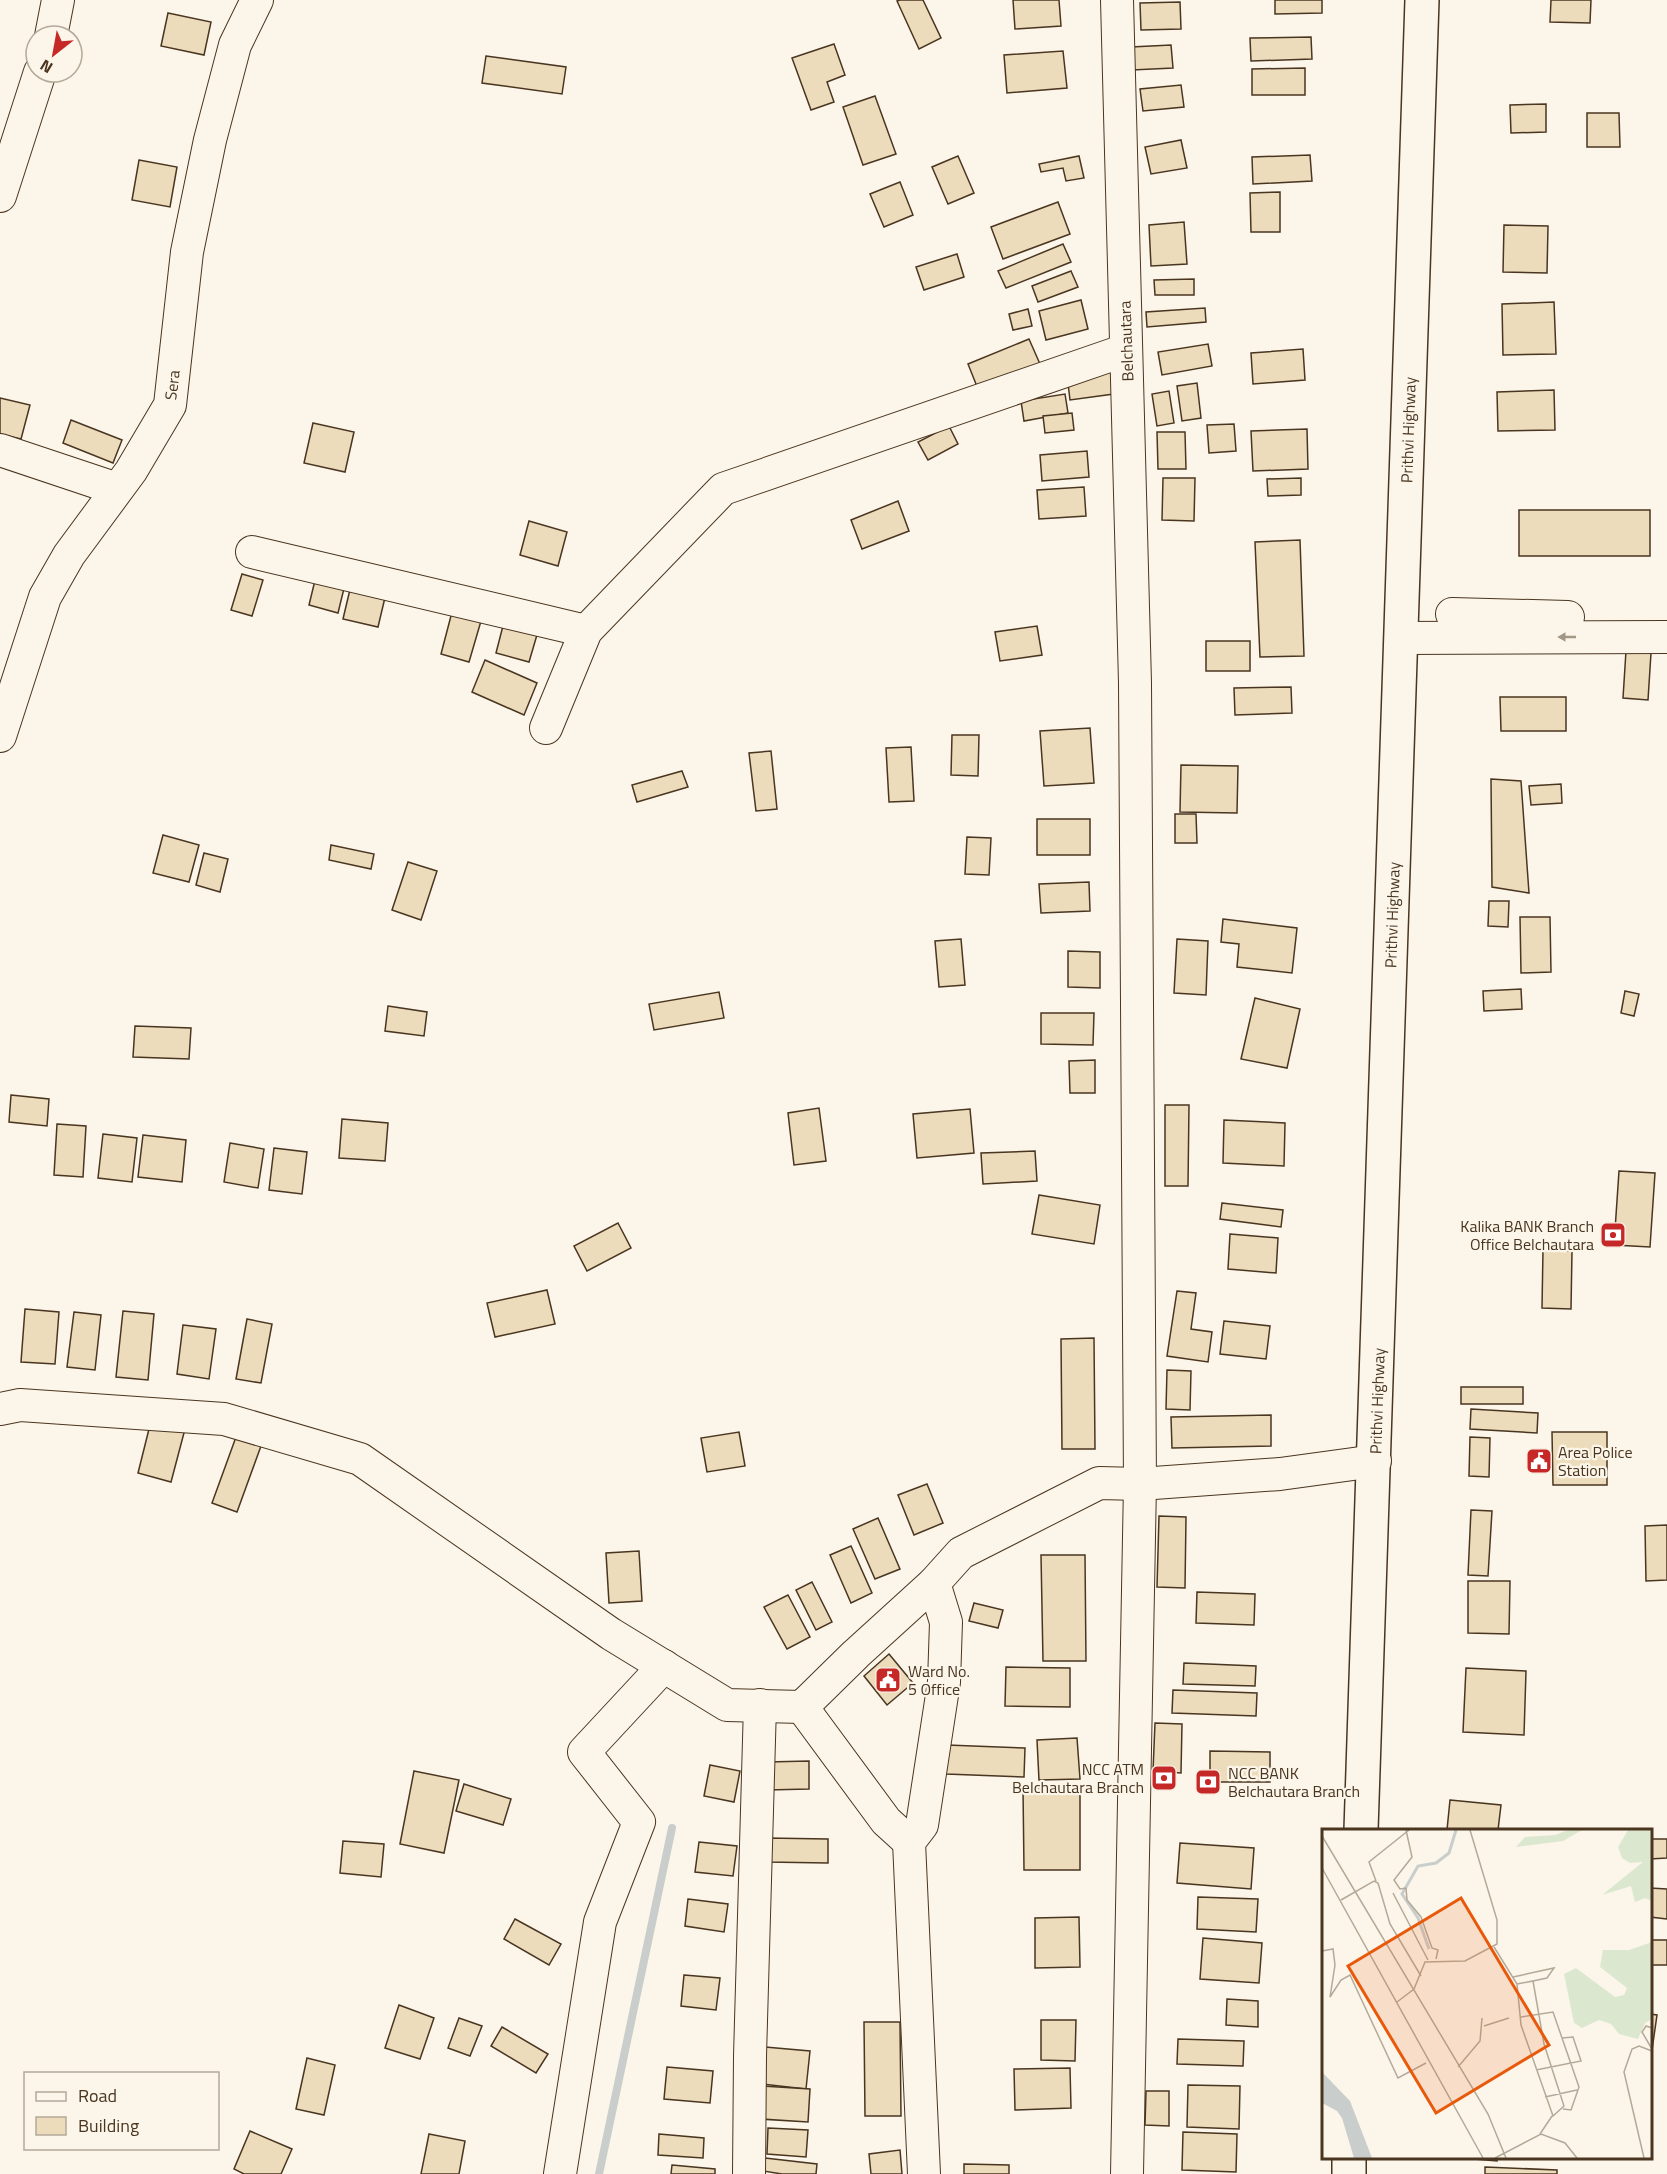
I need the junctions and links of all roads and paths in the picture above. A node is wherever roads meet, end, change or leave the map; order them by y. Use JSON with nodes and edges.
{"nodes":[{"id":1,"x":58,"y":0,"type":"edge"},
{"id":2,"x":257,"y":0,"type":"edge"},
{"id":3,"x":1117,"y":0,"type":"edge"},
{"id":4,"x":1422,"y":0,"type":"edge"},
{"id":5,"x":53,"y":24,"type":"edge"},
{"id":6,"x":36,"y":84,"type":"edge"},
{"id":7,"x":0,"y":196,"type":"edge"},
{"id":8,"x":1126,"y":350,"type":"junction"},
{"id":9,"x":0,"y":450,"type":"edge"},
{"id":10,"x":117,"y":489,"type":"junction"},
{"id":11,"x":252,"y":552,"type":"dead end"},
{"id":12,"x":1452,"y":614,"type":"dead end"},
{"id":13,"x":1667,"y":619,"type":"edge"},
{"id":14,"x":586,"y":631,"type":"junction"},
{"id":15,"x":1667,"y":637,"type":"edge"},
{"id":16,"x":1401,"y":638,"type":"junction"},
{"id":17,"x":546,"y":728,"type":"dead end"},
{"id":18,"x":0,"y":736,"type":"edge"},
{"id":19,"x":0,"y":1409,"type":"edge"},
{"id":20,"x":1375,"y":1461,"type":"junction"},
{"id":21,"x":1140,"y":1484,"type":"junction"},
{"id":22,"x":934,"y":1582,"type":"junction"},
{"id":23,"x":664,"y":1666,"type":"junction"},
{"id":24,"x":760,"y":1705,"type":"junction"},
{"id":25,"x":802,"y":1707,"type":"junction"},
{"id":26,"x":1361,"y":1829,"type":"edge"},
{"id":27,"x":909,"y":1842,"type":"junction"},
{"id":28,"x":560,"y":2174,"type":"edge"},
{"id":29,"x":748,"y":2174,"type":"edge"},
{"id":30,"x":924,"y":2174,"type":"edge"},
{"id":31,"x":1126,"y":2174,"type":"edge"}],
"edges":[{"from":1,"to":5,"type":"street"},
{"from":2,"to":10,"type":"street","name":"Sera"},
{"from":3,"to":8,"type":"street","name":"Belchautara"},
{"from":4,"to":16,"type":"highway","name":"Prithvi Highway"},
{"from":6,"to":7,"type":"street"},
{"from":8,"to":14,"type":"street"},
{"from":8,"to":21,"type":"street","name":"Belchautara"},
{"from":9,"to":10,"type":"street"},
{"from":10,"to":18,"type":"street","name":"Sera"},
{"from":11,"to":14,"type":"street"},
{"from":12,"to":13,"type":"street"},
{"from":14,"to":17,"type":"street"},
{"from":15,"to":16,"type":"street","one_way":true},
{"from":16,"to":20,"type":"highway","name":"Prithvi Highway"},
{"from":19,"to":23,"type":"street"},
{"from":20,"to":21,"type":"street"},
{"from":20,"to":26,"type":"highway","name":"Prithvi Highway"},
{"from":21,"to":22,"type":"street"},
{"from":21,"to":31,"type":"street","name":"Belchautara"},
{"from":22,"to":25,"type":"street"},
{"from":22,"to":27,"type":"street"},
{"from":23,"to":24,"type":"street"},
{"from":23,"to":28,"type":"street"},
{"from":24,"to":25,"type":"street"},
{"from":24,"to":29,"type":"street"},
{"from":25,"to":27,"type":"street"},
{"from":27,"to":30,"type":"street"}]}
